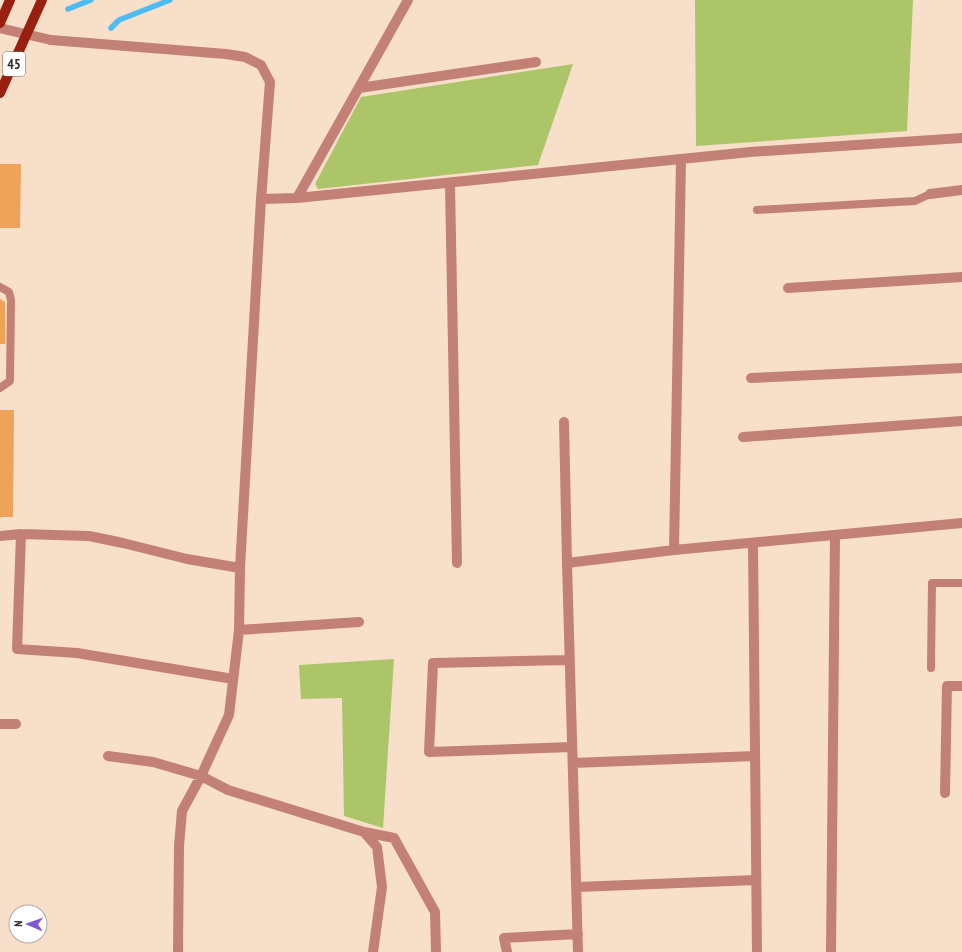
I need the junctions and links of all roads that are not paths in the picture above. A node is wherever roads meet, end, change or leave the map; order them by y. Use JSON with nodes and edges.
{"nodes":[{"id":1,"x":10,"y":0,"type":"edge"},
{"id":2,"x":42,"y":0,"type":"edge"},
{"id":3,"x":408,"y":0,"type":"edge"},
{"id":4,"x":0,"y":23,"type":"edge"},
{"id":5,"x":0,"y":28,"type":"edge"},
{"id":6,"x":27,"y":34,"type":"junction"},
{"id":7,"x":536,"y":62,"type":"dead end"},
{"id":8,"x":359,"y":88,"type":"junction"},
{"id":9,"x":0,"y":94,"type":"edge"},
{"id":10,"x":962,"y":138,"type":"edge"},
{"id":11,"x":681,"y":160,"type":"junction"},
{"id":12,"x":450,"y":183,"type":"junction"},
{"id":13,"x":962,"y":190,"type":"edge"},
{"id":14,"x":930,"y":194,"type":"joint"},
{"id":15,"x":297,"y":198,"type":"junction"},
{"id":16,"x":261,"y":199,"type":"junction"},
{"id":17,"x":758,"y":210,"type":"dead end"},
{"id":18,"x":962,"y":277,"type":"edge"},
{"id":19,"x":0,"y":287,"type":"edge"},
{"id":20,"x":788,"y":288,"type":"dead end"},
{"id":21,"x":962,"y":368,"type":"edge"},
{"id":22,"x":751,"y":378,"type":"dead end"},
{"id":23,"x":0,"y":388,"type":"edge"},
{"id":24,"x":962,"y":421,"type":"edge"},
{"id":25,"x":564,"y":422,"type":"dead end"},
{"id":26,"x":743,"y":437,"type":"dead end"},
{"id":27,"x":962,"y":523,"type":"edge"},
{"id":28,"x":21,"y":534,"type":"junction"},
{"id":29,"x":835,"y":535,"type":"junction"},
{"id":30,"x":0,"y":536,"type":"edge"},
{"id":31,"x":753,"y":543,"type":"junction"},
{"id":32,"x":674,"y":550,"type":"junction"},
{"id":33,"x":456,"y":563,"type":"dead end"},
{"id":34,"x":567,"y":563,"type":"junction"},
{"id":35,"x":240,"y":568,"type":"junction"},
{"id":36,"x":962,"y":584,"type":"edge"},
{"id":37,"x":359,"y":622,"type":"dead end"},
{"id":38,"x":239,"y":630,"type":"junction"},
{"id":39,"x":569,"y":660,"type":"junction"},
{"id":40,"x":931,"y":668,"type":"dead end"},
{"id":41,"x":233,"y":679,"type":"junction"},
{"id":42,"x":962,"y":686,"type":"edge"},
{"id":43,"x":0,"y":724,"type":"edge"},
{"id":44,"x":16,"y":724,"type":"dead end"},
{"id":45,"x":572,"y":747,"type":"junction"},
{"id":46,"x":108,"y":756,"type":"dead end"},
{"id":47,"x":755,"y":756,"type":"junction"},
{"id":48,"x":573,"y":763,"type":"junction"},
{"id":49,"x":201,"y":776,"type":"junction"},
{"id":50,"x":945,"y":793,"type":"dead end"},
{"id":51,"x":364,"y":832,"type":"junction"},
{"id":52,"x":756,"y":880,"type":"junction"},
{"id":53,"x":576,"y":887,"type":"junction"},
{"id":54,"x":578,"y":934,"type":"junction"},
{"id":55,"x":178,"y":952,"type":"edge"},
{"id":56,"x":373,"y":952,"type":"edge"},
{"id":57,"x":436,"y":952,"type":"edge"},
{"id":58,"x":507,"y":952,"type":"edge"},
{"id":59,"x":578,"y":952,"type":"edge"},
{"id":60,"x":756,"y":952,"type":"edge"},
{"id":61,"x":831,"y":952,"type":"edge"}],
"edges":[{"from":1,"to":4,"type":"main road"},
{"from":2,"to":6,"type":"main road","number":"45"},
{"from":3,"to":8,"type":"street"},
{"from":5,"to":6,"type":"street"},
{"from":6,"to":9,"type":"main road","number":"45"},
{"from":6,"to":16,"type":"street"},
{"from":7,"to":8,"type":"street"},
{"from":8,"to":15,"type":"street"},
{"from":10,"to":11,"type":"street"},
{"from":11,"to":12,"type":"street"},
{"from":11,"to":32,"type":"street"},
{"from":12,"to":15,"type":"street"},
{"from":12,"to":33,"type":"street"},
{"from":13,"to":14,"type":"street"},
{"from":14,"to":17,"type":"lane"},
{"from":15,"to":16,"type":"street"},
{"from":16,"to":35,"type":"street"},
{"from":18,"to":20,"type":"street"},
{"from":19,"to":23,"type":"lane"},
{"from":21,"to":22,"type":"street"},
{"from":24,"to":26,"type":"street"},
{"from":25,"to":34,"type":"street"},
{"from":27,"to":29,"type":"street"},
{"from":28,"to":30,"type":"street"},
{"from":28,"to":35,"type":"street"},
{"from":28,"to":41,"type":"street"},
{"from":29,"to":31,"type":"street"},
{"from":29,"to":61,"type":"street"},
{"from":31,"to":32,"type":"street"},
{"from":31,"to":47,"type":"street"},
{"from":32,"to":34,"type":"street"},
{"from":34,"to":39,"type":"street"},
{"from":35,"to":38,"type":"street"},
{"from":36,"to":40,"type":"lane"},
{"from":37,"to":38,"type":"street"},
{"from":38,"to":41,"type":"street"},
{"from":39,"to":45,"type":"street"},
{"from":39,"to":45,"type":"street"},
{"from":41,"to":49,"type":"street"},
{"from":42,"to":50,"type":"street"},
{"from":43,"to":44,"type":"street"},
{"from":45,"to":48,"type":"street"},
{"from":46,"to":49,"type":"street"},
{"from":47,"to":48,"type":"street"},
{"from":47,"to":52,"type":"street"},
{"from":48,"to":53,"type":"street"},
{"from":49,"to":51,"type":"street"},
{"from":49,"to":55,"type":"street"},
{"from":51,"to":56,"type":"street"},
{"from":51,"to":57,"type":"street"},
{"from":52,"to":53,"type":"street"},
{"from":52,"to":60,"type":"street"},
{"from":53,"to":54,"type":"street"},
{"from":54,"to":58,"type":"street"},
{"from":54,"to":59,"type":"street"}]}
